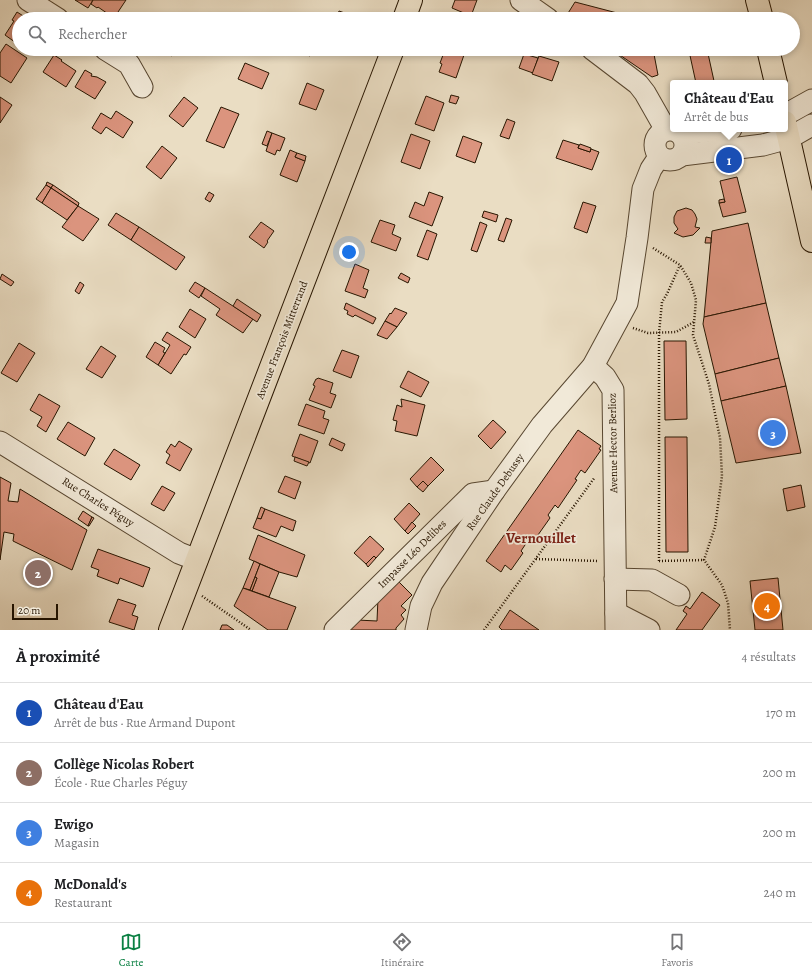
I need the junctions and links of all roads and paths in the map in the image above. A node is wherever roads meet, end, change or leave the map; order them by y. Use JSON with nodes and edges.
{"nodes":[{"id":1,"x":28,"y":0,"type":"edge"},
{"id":2,"x":411,"y":0,"type":"edge"},
{"id":3,"x":520,"y":0,"type":"edge"},
{"id":4,"x":757,"y":0,"type":"edge"},
{"id":5,"x":47,"y":12,"type":"edge"},
{"id":6,"x":407,"y":12,"type":"edge"},
{"id":7,"x":538,"y":12,"type":"edge"},
{"id":8,"x":760,"y":12,"type":"edge"},
{"id":9,"x":116,"y":56,"type":"edge"},
{"id":10,"x":390,"y":56,"type":"edge"},
{"id":11,"x":601,"y":56,"type":"edge"},
{"id":12,"x":770,"y":56,"type":"edge"},
{"id":13,"x":775,"y":80,"type":"edge"},
{"id":14,"x":142,"y":86,"type":"dead end"},
{"id":15,"x":812,"y":100,"type":"edge"},
{"id":16,"x":788,"y":113,"type":"edge"},
{"id":17,"x":812,"y":125,"type":"edge"},
{"id":18,"x":670,"y":128,"type":"edge"},
{"id":19,"x":788,"y":130,"type":"edge"},
{"id":20,"x":673,"y":132,"type":"joint"},
{"id":21,"x":784,"y":132,"type":"edge"},
{"id":22,"x":787,"y":132,"type":"edge"},
{"id":23,"x":682,"y":155,"type":"junction"},
{"id":24,"x":659,"y":157,"type":"junction"},
{"id":25,"x":637,"y":238,"type":"junction"},
{"id":26,"x":812,"y":241,"type":"edge"},
{"id":27,"x":680,"y":264,"type":"junction"},
{"id":28,"x":695,"y":322,"type":"junction"},
{"id":29,"x":616,"y":323,"type":"junction"},
{"id":30,"x":659,"y":333,"type":"junction"},
{"id":31,"x":593,"y":366,"type":"junction"},
{"id":32,"x":0,"y":442,"type":"edge"},
{"id":33,"x":595,"y":477,"type":"dead end"},
{"id":34,"x":494,"y":491,"type":"junction"},
{"id":35,"x":536,"y":559,"type":"junction"},
{"id":36,"x":197,"y":560,"type":"junction"},
{"id":37,"x":704,"y":560,"type":"junction"},
{"id":38,"x":651,"y":561,"type":"dead end"},
{"id":39,"x":659,"y":561,"type":"junction"},
{"id":40,"x":615,"y":570,"type":"junction"},
{"id":41,"x":187,"y":585,"type":"junction"},
{"id":42,"x":679,"y":595,"type":"dead end"},
{"id":43,"x":616,"y":621,"type":"edge"},
{"id":44,"x":170,"y":630,"type":"edge"},
{"id":45,"x":251,"y":630,"type":"edge"},
{"id":46,"x":335,"y":630,"type":"edge"},
{"id":47,"x":416,"y":630,"type":"edge"},
{"id":48,"x":484,"y":630,"type":"edge"},
{"id":49,"x":649,"y":630,"type":"edge"},
{"id":50,"x":730,"y":630,"type":"edge"}],
"edges":[{"from":1,"to":5,"type":"street"},
{"from":2,"to":6,"type":"main road"},
{"from":3,"to":7,"type":"street"},
{"from":4,"to":8,"type":"main road"},
{"from":9,"to":14,"type":"street"},
{"from":10,"to":36,"type":"main road","name":"Avenue François Mitterrand"},
{"from":11,"to":18,"type":"street"},
{"from":12,"to":13,"type":"main road"},
{"from":15,"to":16,"type":"street"},
{"from":17,"to":19,"type":"street"},
{"from":20,"to":23,"type":"street"},
{"from":20,"to":24,"type":"street"},
{"from":21,"to":23,"type":"street"},
{"from":22,"to":26,"type":"main road"},
{"from":23,"to":24,"type":"street"},
{"from":24,"to":25,"type":"street"},
{"from":25,"to":27,"type":"path"},
{"from":25,"to":29,"type":"street"},
{"from":27,"to":28,"type":"path"},
{"from":27,"to":30,"type":"path"},
{"from":28,"to":30,"type":"path"},
{"from":28,"to":37,"type":"path"},
{"from":29,"to":30,"type":"path"},
{"from":29,"to":31,"type":"street"},
{"from":30,"to":39,"type":"path"},
{"from":31,"to":34,"type":"street","name":"Rue Claude Debussy"},
{"from":31,"to":40,"type":"street","name":"Avenue Hector Berlioz"},
{"from":32,"to":36,"type":"street","name":"Rue Charles Péguy"},
{"from":33,"to":35,"type":"path"},
{"from":34,"to":46,"type":"street","name":"Impasse Léo Delibes"},
{"from":34,"to":47,"type":"street","name":"Rue Claude Debussy"},
{"from":35,"to":40,"type":"path"},
{"from":35,"to":48,"type":"path"},
{"from":36,"to":41,"type":"main road","name":"Avenue François Mitterrand"},
{"from":37,"to":39,"type":"path"},
{"from":37,"to":50,"type":"path"},
{"from":38,"to":39,"type":"path"},
{"from":40,"to":42,"type":"street"},
{"from":40,"to":43,"type":"street","name":"Avenue Hector Berlioz"},
{"from":41,"to":44,"type":"main road","name":"Avenue François Mitterrand"},
{"from":41,"to":45,"type":"path"},
{"from":43,"to":49,"type":"street"}]}
